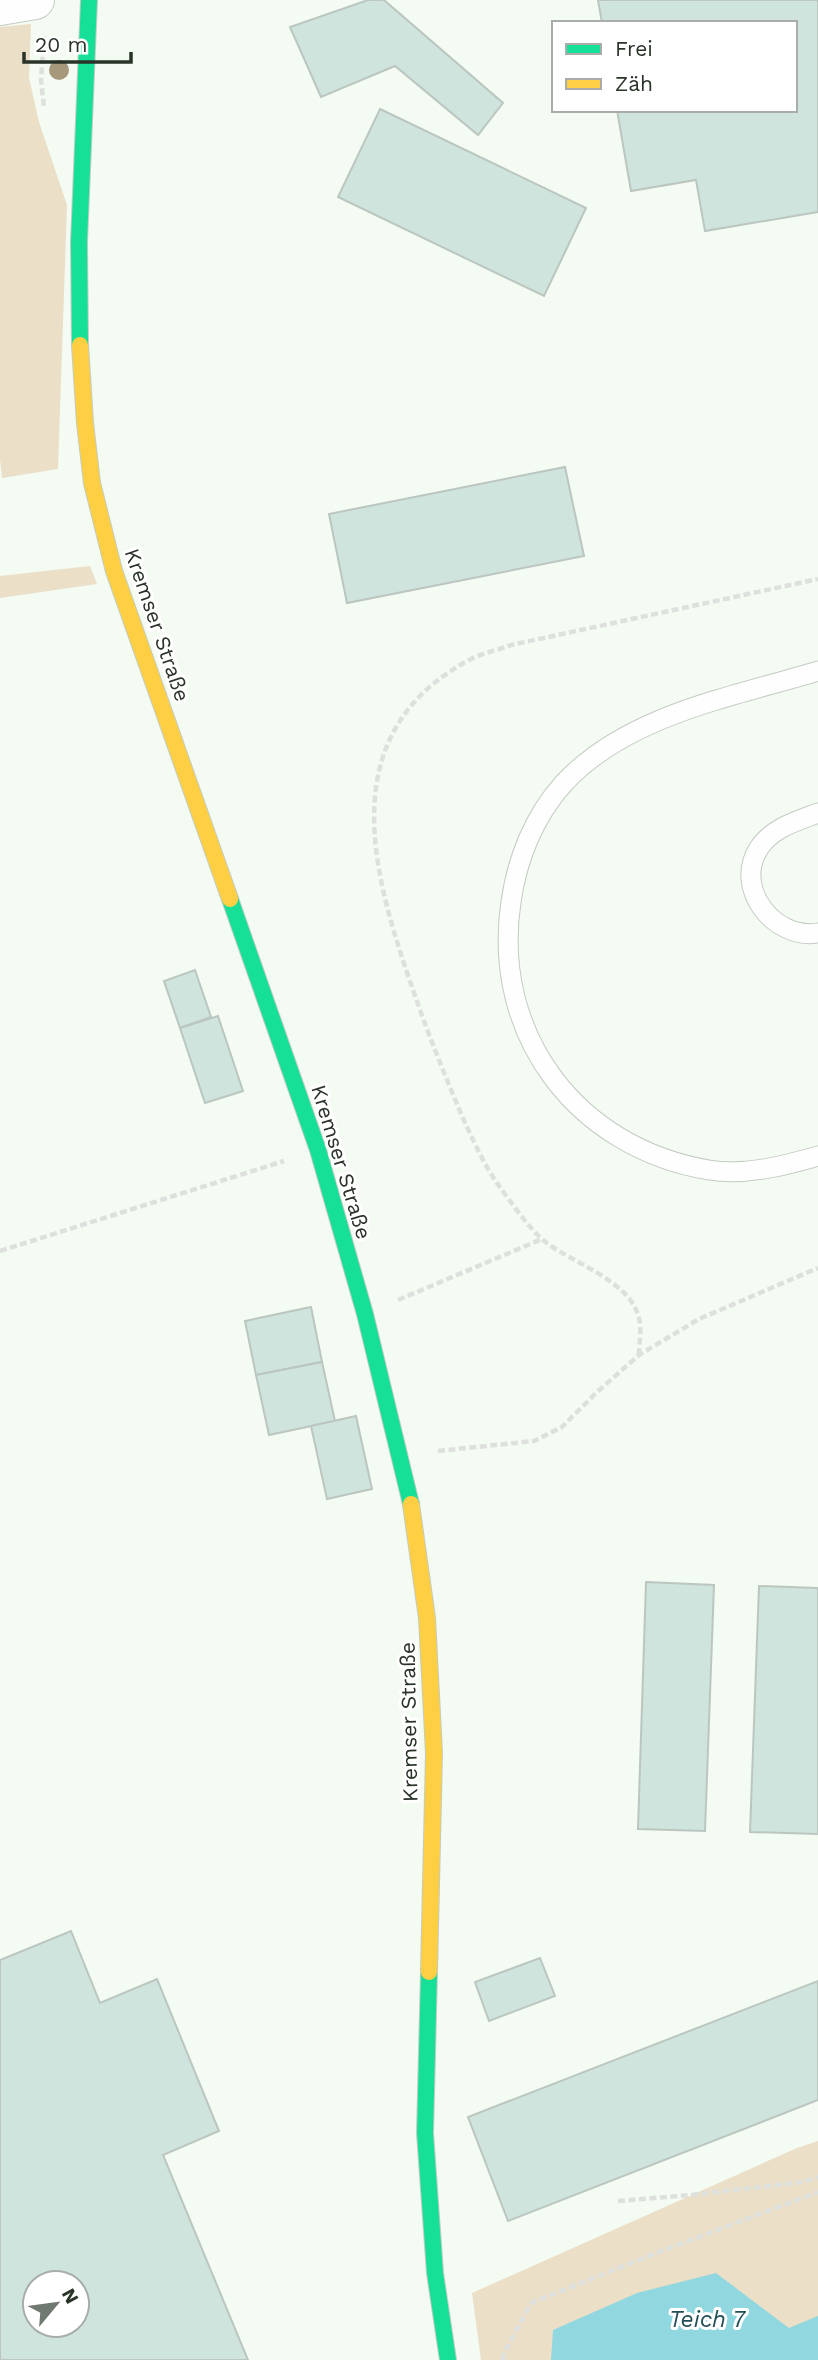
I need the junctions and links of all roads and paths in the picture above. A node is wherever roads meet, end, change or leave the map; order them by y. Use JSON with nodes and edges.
{"nodes":[{"id":1,"x":35,"y":0,"type":"edge"},
{"id":2,"x":89,"y":0,"type":"edge"},
{"id":3,"x":0,"y":6,"type":"edge"},
{"id":4,"x":818,"y":671,"type":"edge"},
{"id":5,"x":818,"y":813,"type":"edge"},
{"id":6,"x":818,"y":933,"type":"edge"},
{"id":7,"x":318,"y":1150,"type":"junction"},
{"id":8,"x":818,"y":1156,"type":"edge"},
{"id":9,"x":0,"y":1251,"type":"edge"},
{"id":10,"x":818,"y":1268,"type":"edge"},
{"id":11,"x":365,"y":1314,"type":"junction"},
{"id":12,"x":639,"y":1355,"type":"junction"},
{"id":13,"x":402,"y":1456,"type":"junction"},
{"id":14,"x":818,"y":2177,"type":"edge"},
{"id":15,"x":818,"y":2192,"type":"edge"},
{"id":16,"x":618,"y":2201,"type":"dead end"},
{"id":17,"x":448,"y":2360,"type":"edge"},
{"id":18,"x":503,"y":2360,"type":"edge"}],
"edges":[{"from":1,"to":3,"type":"street"},
{"from":2,"to":7,"type":"street","name":"Kremser Straße"},
{"from":4,"to":8,"type":"lane"},
{"from":5,"to":6,"type":"lane"},
{"from":7,"to":9,"type":"path"},
{"from":7,"to":11,"type":"street","name":"Kremser Straße"},
{"from":10,"to":12,"type":"path"},
{"from":11,"to":12,"type":"path"},
{"from":11,"to":13,"type":"street","name":"Kremser Straße"},
{"from":12,"to":13,"type":"path"},
{"from":13,"to":17,"type":"street","name":"Kremser Straße"},
{"from":14,"to":16,"type":"path"},
{"from":15,"to":18,"type":"path"}]}
